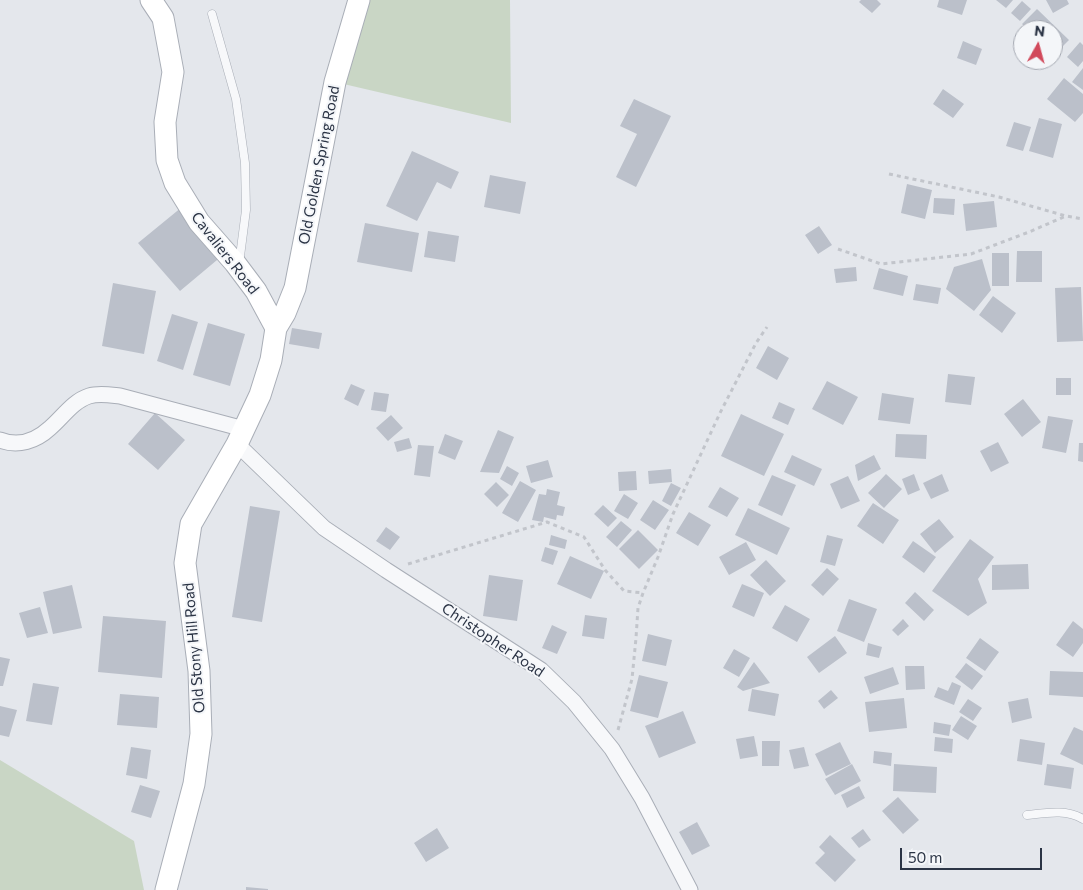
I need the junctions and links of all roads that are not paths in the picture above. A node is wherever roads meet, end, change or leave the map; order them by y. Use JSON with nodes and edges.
{"nodes":[{"id":1,"x":151,"y":0,"type":"edge"},
{"id":2,"x":359,"y":0,"type":"edge"},
{"id":3,"x":212,"y":14,"type":"dead end"},
{"id":4,"x":239,"y":268,"type":"junction"},
{"id":5,"x":276,"y":328,"type":"junction"},
{"id":6,"x":240,"y":436,"type":"junction"},
{"id":7,"x":0,"y":440,"type":"edge"},
{"id":8,"x":1027,"y":815,"type":"dead end"},
{"id":9,"x":1083,"y":819,"type":"edge"},
{"id":10,"x":166,"y":890,"type":"edge"},
{"id":11,"x":690,"y":890,"type":"edge"}],
"edges":[{"from":1,"to":4,"type":"main road","name":"Cavaliers Road"},
{"from":2,"to":5,"type":"main road","name":"Old Golden Spring Road"},
{"from":3,"to":4,"type":"lane"},
{"from":4,"to":5,"type":"main road","name":"Cavaliers Road"},
{"from":5,"to":6,"type":"main road"},
{"from":6,"to":7,"type":"street"},
{"from":6,"to":10,"type":"main road","name":"Old Stony Hill Road"},
{"from":6,"to":11,"type":"street","name":"Christopher Road"},
{"from":8,"to":9,"type":"lane"}]}
